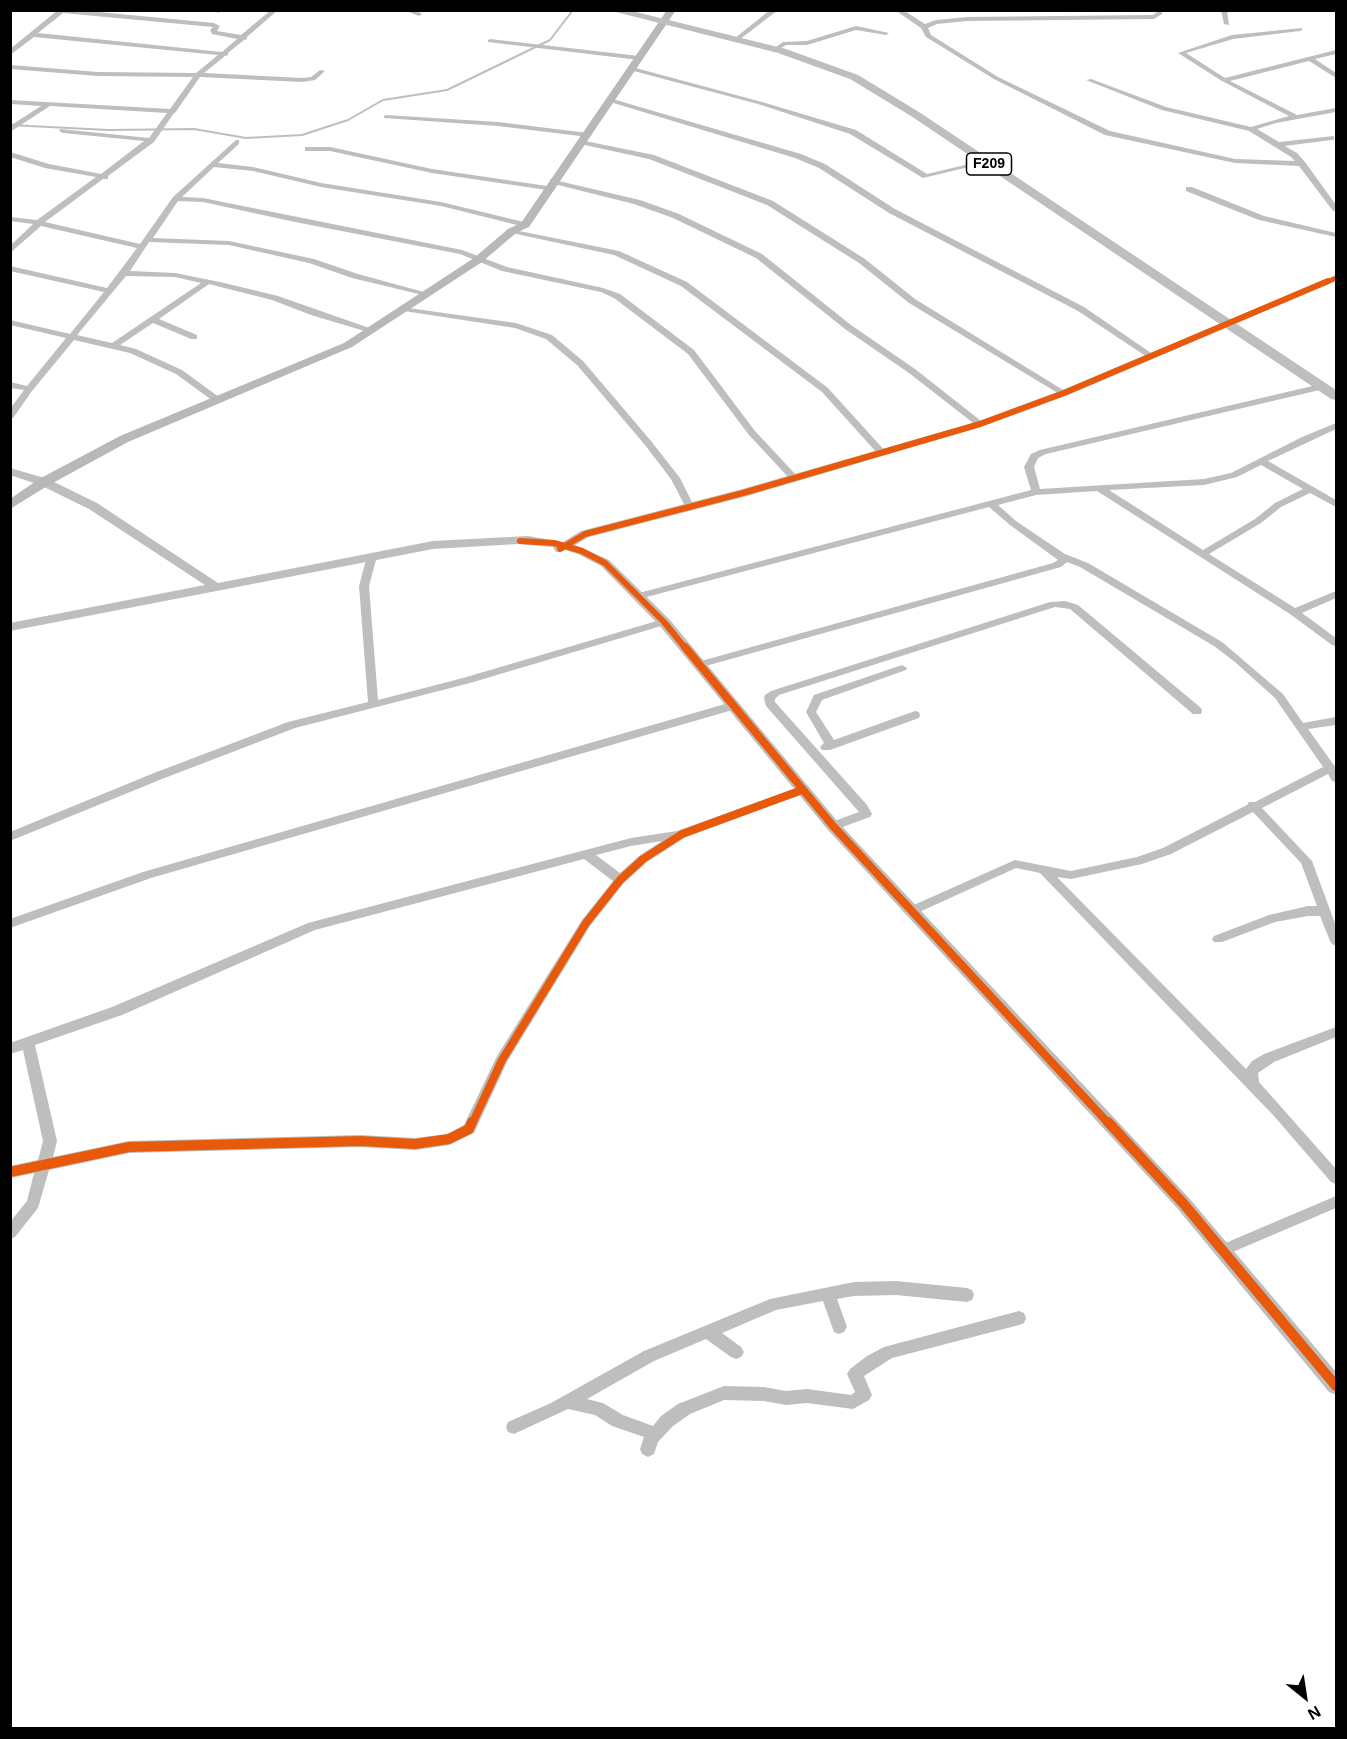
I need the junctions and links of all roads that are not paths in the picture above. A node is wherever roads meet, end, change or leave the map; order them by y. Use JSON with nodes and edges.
{"nodes":[{"id":1,"x":134,"y":10,"type":"edge"},
{"id":2,"x":275,"y":10,"type":"edge"},
{"id":3,"x":406,"y":10,"type":"edge"},
{"id":4,"x":614,"y":10,"type":"edge"},
{"id":5,"x":672,"y":10,"type":"edge"},
{"id":6,"x":775,"y":10,"type":"edge"},
{"id":7,"x":898,"y":10,"type":"edge"},
{"id":8,"x":1159,"y":10,"type":"edge"},
{"id":9,"x":1224,"y":10,"type":"edge"},
{"id":10,"x":63,"y":11,"type":"edge"},
{"id":11,"x":419,"y":14,"type":"dead end"},
{"id":12,"x":127,"y":17,"type":"junction"},
{"id":13,"x":662,"y":22,"type":"junction"},
{"id":14,"x":1227,"y":24,"type":"dead end"},
{"id":15,"x":924,"y":27,"type":"junction"},
{"id":16,"x":1300,"y":29,"type":"dead end"},
{"id":17,"x":886,"y":33,"type":"dead end"},
{"id":18,"x":35,"y":35,"type":"junction"},
{"id":19,"x":245,"y":38,"type":"junction"},
{"id":20,"x":737,"y":39,"type":"junction"},
{"id":21,"x":490,"y":41,"type":"dead end"},
{"id":22,"x":14,"y":47,"type":"edge"},
{"id":23,"x":776,"y":49,"type":"junction"},
{"id":24,"x":1336,"y":52,"type":"edge"},
{"id":25,"x":10,"y":53,"type":"edge"},
{"id":26,"x":226,"y":54,"type":"junction"},
{"id":27,"x":639,"y":58,"type":"junction"},
{"id":28,"x":1309,"y":58,"type":"junction"},
{"id":29,"x":10,"y":67,"type":"edge"},
{"id":30,"x":632,"y":69,"type":"junction"},
{"id":31,"x":322,"y":71,"type":"dead end"},
{"id":32,"x":198,"y":75,"type":"junction"},
{"id":33,"x":1336,"y":76,"type":"edge"},
{"id":34,"x":1089,"y":80,"type":"dead end"},
{"id":35,"x":1224,"y":80,"type":"junction"},
{"id":36,"x":609,"y":100,"type":"junction"},
{"id":37,"x":10,"y":102,"type":"edge"},
{"id":38,"x":47,"y":105,"type":"junction"},
{"id":39,"x":1336,"y":110,"type":"edge"},
{"id":40,"x":174,"y":111,"type":"junction"},
{"id":41,"x":386,"y":117,"type":"dead end"},
{"id":42,"x":1297,"y":118,"type":"junction"},
{"id":43,"x":17,"y":126,"type":"edge"},
{"id":44,"x":1251,"y":129,"type":"junction"},
{"id":45,"x":63,"y":131,"type":"dead end"},
{"id":46,"x":585,"y":138,"type":"junction"},
{"id":47,"x":1331,"y":138,"type":"dead end"},
{"id":48,"x":151,"y":140,"type":"junction"},
{"id":49,"x":236,"y":142,"type":"dead end"},
{"id":50,"x":1280,"y":144,"type":"junction"},
{"id":51,"x":308,"y":149,"type":"dead end"},
{"id":52,"x":10,"y":154,"type":"edge"},
{"id":53,"x":986,"y":162,"type":"junction"},
{"id":54,"x":1302,"y":164,"type":"junction"},
{"id":55,"x":213,"y":165,"type":"junction"},
{"id":56,"x":105,"y":177,"type":"junction"},
{"id":57,"x":550,"y":185,"type":"junction"},
{"id":58,"x":1189,"y":189,"type":"dead end"},
{"id":59,"x":176,"y":199,"type":"junction"},
{"id":60,"x":1336,"y":209,"type":"edge"},
{"id":61,"x":10,"y":219,"type":"edge"},
{"id":62,"x":39,"y":223,"type":"junction"},
{"id":63,"x":525,"y":225,"type":"junction"},
{"id":64,"x":512,"y":231,"type":"junction"},
{"id":65,"x":1336,"y":235,"type":"edge"},
{"id":66,"x":149,"y":240,"type":"junction"},
{"id":67,"x":142,"y":248,"type":"junction"},
{"id":68,"x":10,"y":251,"type":"edge"},
{"id":69,"x":478,"y":260,"type":"junction"},
{"id":70,"x":10,"y":268,"type":"edge"},
{"id":71,"x":124,"y":273,"type":"junction"},
{"id":72,"x":1336,"y":278,"type":"edge"},
{"id":73,"x":207,"y":282,"type":"junction"},
{"id":74,"x":110,"y":291,"type":"junction"},
{"id":75,"x":427,"y":294,"type":"junction"},
{"id":76,"x":404,"y":309,"type":"junction"},
{"id":77,"x":152,"y":319,"type":"junction"},
{"id":78,"x":10,"y":322,"type":"edge"},
{"id":79,"x":1227,"y":322,"type":"junction"},
{"id":80,"x":371,"y":330,"type":"junction"},
{"id":81,"x":194,"y":337,"type":"dead end"},
{"id":82,"x":73,"y":339,"type":"junction"},
{"id":83,"x":115,"y":345,"type":"junction"},
{"id":84,"x":1150,"y":355,"type":"junction"},
{"id":85,"x":10,"y":385,"type":"edge"},
{"id":86,"x":29,"y":389,"type":"junction"},
{"id":87,"x":1331,"y":391,"type":"edge"},
{"id":88,"x":1065,"y":393,"type":"junction"},
{"id":89,"x":216,"y":399,"type":"junction"},
{"id":90,"x":10,"y":416,"type":"edge"},
{"id":91,"x":980,"y":424,"type":"junction"},
{"id":92,"x":1336,"y":426,"type":"edge"},
{"id":93,"x":881,"y":452,"type":"junction"},
{"id":94,"x":1263,"y":462,"type":"junction"},
{"id":95,"x":10,"y":471,"type":"edge"},
{"id":96,"x":793,"y":477,"type":"junction"},
{"id":97,"x":44,"y":482,"type":"junction"},
{"id":98,"x":1099,"y":488,"type":"junction"},
{"id":99,"x":1310,"y":489,"type":"junction"},
{"id":100,"x":1036,"y":492,"type":"junction"},
{"id":101,"x":990,"y":503,"type":"junction"},
{"id":102,"x":10,"y":504,"type":"edge"},
{"id":103,"x":1336,"y":504,"type":"edge"},
{"id":104,"x":690,"y":508,"type":"junction"},
{"id":105,"x":591,"y":535,"type":"junction"},
{"id":106,"x":520,"y":541,"type":"junction"},
{"id":107,"x":495,"y":543,"type":"junction"},
{"id":108,"x":565,"y":550,"type":"junction"},
{"id":109,"x":1202,"y":554,"type":"junction"},
{"id":110,"x":372,"y":556,"type":"junction"},
{"id":111,"x":1061,"y":556,"type":"junction"},
{"id":112,"x":605,"y":563,"type":"junction"},
{"id":113,"x":214,"y":586,"type":"junction"},
{"id":114,"x":633,"y":590,"type":"junction"},
{"id":115,"x":1336,"y":594,"type":"edge"},
{"id":116,"x":1294,"y":612,"type":"junction"},
{"id":117,"x":664,"y":622,"type":"junction"},
{"id":118,"x":10,"y":627,"type":"edge"},
{"id":119,"x":1336,"y":644,"type":"edge"},
{"id":120,"x":698,"y":665,"type":"junction"},
{"id":121,"x":902,"y":668,"type":"dead end"},
{"id":122,"x":373,"y":703,"type":"junction"},
{"id":123,"x":732,"y":706,"type":"junction"},
{"id":124,"x":1197,"y":711,"type":"dead end"},
{"id":125,"x":915,"y":715,"type":"dead end"},
{"id":126,"x":1336,"y":721,"type":"edge"},
{"id":127,"x":1301,"y":727,"type":"junction"},
{"id":128,"x":831,"y":745,"type":"junction"},
{"id":129,"x":813,"y":751,"type":"junction"},
{"id":130,"x":1334,"y":773,"type":"edge"},
{"id":131,"x":801,"y":789,"type":"junction"},
{"id":132,"x":1253,"y":805,"type":"junction"},
{"id":133,"x":834,"y":826,"type":"junction"},
{"id":134,"x":682,"y":834,"type":"junction"},
{"id":135,"x":10,"y":837,"type":"edge"},
{"id":136,"x":586,"y":854,"type":"junction"},
{"id":137,"x":1045,"y":872,"type":"junction"},
{"id":138,"x":620,"y":880,"type":"junction"},
{"id":139,"x":911,"y":911,"type":"junction"},
{"id":140,"x":1324,"y":911,"type":"junction"},
{"id":141,"x":10,"y":924,"type":"edge"},
{"id":142,"x":1218,"y":939,"type":"dead end"},
{"id":143,"x":1336,"y":941,"type":"edge"},
{"id":144,"x":1336,"y":1032,"type":"edge"},
{"id":145,"x":28,"y":1043,"type":"junction"},
{"id":146,"x":10,"y":1048,"type":"edge"},
{"id":147,"x":1252,"y":1084,"type":"junction"},
{"id":148,"x":44,"y":1167,"type":"junction"},
{"id":149,"x":10,"y":1172,"type":"edge"},
{"id":150,"x":1336,"y":1178,"type":"edge"},
{"id":151,"x":1336,"y":1202,"type":"edge"},
{"id":152,"x":10,"y":1233,"type":"edge"},
{"id":153,"x":1221,"y":1251,"type":"junction"},
{"id":154,"x":828,"y":1293,"type":"junction"},
{"id":155,"x":967,"y":1295,"type":"dead end"},
{"id":156,"x":1019,"y":1318,"type":"dead end"},
{"id":157,"x":839,"y":1327,"type":"dead end"},
{"id":158,"x":708,"y":1332,"type":"junction"},
{"id":159,"x":736,"y":1352,"type":"dead end"},
{"id":160,"x":1336,"y":1386,"type":"edge"},
{"id":161,"x":567,"y":1402,"type":"junction"},
{"id":162,"x":514,"y":1427,"type":"dead end"},
{"id":163,"x":656,"y":1434,"type":"junction"},
{"id":164,"x":648,"y":1449,"type":"dead end"}],
"edges":[{"from":1,"to":12,"type":"street"},
{"from":2,"to":19,"type":"street"},
{"from":3,"to":11,"type":"street"},
{"from":4,"to":13,"type":"main road","number":"F209"},
{"from":5,"to":13,"type":"main road"},
{"from":6,"to":20,"type":"street"},
{"from":7,"to":15,"type":"street"},
{"from":8,"to":15,"type":"street"},
{"from":9,"to":14,"type":"street"},
{"from":10,"to":12,"type":"street"},
{"from":10,"to":18,"type":"street"},
{"from":12,"to":19,"type":"street"},
{"from":13,"to":20,"type":"main road","number":"F209"},
{"from":13,"to":27,"type":"main road"},
{"from":15,"to":54,"type":"street"},
{"from":16,"to":35,"type":"street"},
{"from":17,"to":23,"type":"street"},
{"from":18,"to":22,"type":"street"},
{"from":18,"to":26,"type":"street"},
{"from":19,"to":26,"type":"street"},
{"from":20,"to":23,"type":"main road","number":"F209"},
{"from":21,"to":27,"type":"street"},
{"from":22,"to":25,"type":"street"},
{"from":23,"to":53,"type":"main road","number":"F209"},
{"from":24,"to":28,"type":"street"},
{"from":26,"to":32,"type":"street"},
{"from":27,"to":30,"type":"main road"},
{"from":28,"to":33,"type":"street"},
{"from":28,"to":35,"type":"street"},
{"from":29,"to":32,"type":"street"},
{"from":30,"to":36,"type":"main road"},
{"from":30,"to":53,"type":"street"},
{"from":31,"to":32,"type":"street"},
{"from":32,"to":40,"type":"street"},
{"from":34,"to":44,"type":"street"},
{"from":35,"to":42,"type":"street"},
{"from":36,"to":46,"type":"main road"},
{"from":36,"to":84,"type":"street"},
{"from":37,"to":38,"type":"street"},
{"from":38,"to":40,"type":"street"},
{"from":38,"to":43,"type":"street"},
{"from":39,"to":42,"type":"street"},
{"from":40,"to":48,"type":"street"},
{"from":41,"to":46,"type":"street"},
{"from":42,"to":44,"type":"street"},
{"from":44,"to":50,"type":"street"},
{"from":45,"to":48,"type":"street"},
{"from":46,"to":57,"type":"main road"},
{"from":46,"to":88,"type":"street"},
{"from":47,"to":50,"type":"street"},
{"from":48,"to":56,"type":"street"},
{"from":49,"to":55,"type":"street"},
{"from":50,"to":54,"type":"street"},
{"from":51,"to":57,"type":"street"},
{"from":52,"to":56,"type":"street"},
{"from":53,"to":79,"type":"main road","number":"F209"},
{"from":54,"to":60,"type":"street"},
{"from":55,"to":59,"type":"street"},
{"from":55,"to":63,"type":"street"},
{"from":56,"to":62,"type":"street"},
{"from":57,"to":63,"type":"main road"},
{"from":57,"to":91,"type":"street"},
{"from":58,"to":65,"type":"street"},
{"from":59,"to":66,"type":"street"},
{"from":59,"to":69,"type":"street"},
{"from":61,"to":62,"type":"street"},
{"from":62,"to":67,"type":"street"},
{"from":62,"to":68,"type":"street"},
{"from":63,"to":64,"type":"main road"},
{"from":64,"to":69,"type":"main road"},
{"from":64,"to":93,"type":"street"},
{"from":66,"to":67,"type":"street"},
{"from":66,"to":75,"type":"street"},
{"from":67,"to":71,"type":"street"},
{"from":69,"to":75,"type":"main road"},
{"from":69,"to":96,"type":"street"},
{"from":70,"to":74,"type":"street"},
{"from":71,"to":73,"type":"street"},
{"from":71,"to":74,"type":"street"},
{"from":72,"to":79,"type":"street"},
{"from":73,"to":77,"type":"street"},
{"from":73,"to":80,"type":"street"},
{"from":74,"to":82,"type":"street"},
{"from":75,"to":76,"type":"main road"},
{"from":76,"to":80,"type":"main road"},
{"from":76,"to":104,"type":"street"},
{"from":77,"to":81,"type":"street"},
{"from":77,"to":83,"type":"street"},
{"from":78,"to":82,"type":"street"},
{"from":79,"to":84,"type":"street"},
{"from":79,"to":87,"type":"main road","number":"F209"},
{"from":80,"to":89,"type":"main road"},
{"from":82,"to":83,"type":"street"},
{"from":82,"to":86,"type":"street"},
{"from":83,"to":89,"type":"street"},
{"from":84,"to":88,"type":"street"},
{"from":85,"to":86,"type":"street"},
{"from":86,"to":90,"type":"street"},
{"from":87,"to":100,"type":"street"},
{"from":88,"to":91,"type":"street"},
{"from":89,"to":97,"type":"main road"},
{"from":91,"to":93,"type":"street"},
{"from":92,"to":94,"type":"street"},
{"from":93,"to":96,"type":"street"},
{"from":94,"to":98,"type":"street"},
{"from":94,"to":99,"type":"street"},
{"from":95,"to":97,"type":"street"},
{"from":96,"to":104,"type":"street"},
{"from":97,"to":102,"type":"main road"},
{"from":97,"to":113,"type":"street"},
{"from":98,"to":100,"type":"street"},
{"from":98,"to":109,"type":"street"},
{"from":99,"to":103,"type":"street"},
{"from":99,"to":109,"type":"street"},
{"from":100,"to":101,"type":"street"},
{"from":101,"to":111,"type":"street"},
{"from":101,"to":114,"type":"street"},
{"from":104,"to":105,"type":"street"},
{"from":105,"to":106,"type":"street"},
{"from":105,"to":108,"type":"street"},
{"from":105,"to":112,"type":"street"},
{"from":106,"to":107,"type":"street"},
{"from":106,"to":108,"type":"street"},
{"from":107,"to":108,"type":"street"},
{"from":107,"to":110,"type":"street"},
{"from":108,"to":112,"type":"street"},
{"from":108,"to":114,"type":"street"},
{"from":109,"to":116,"type":"street"},
{"from":110,"to":113,"type":"street"},
{"from":110,"to":122,"type":"street"},
{"from":111,"to":120,"type":"street"},
{"from":111,"to":127,"type":"street"},
{"from":112,"to":114,"type":"street"},
{"from":113,"to":118,"type":"street"},
{"from":114,"to":117,"type":"street"},
{"from":115,"to":116,"type":"street"},
{"from":116,"to":119,"type":"street"},
{"from":117,"to":120,"type":"street"},
{"from":117,"to":122,"type":"street"},
{"from":120,"to":123,"type":"street"},
{"from":121,"to":128,"type":"street"},
{"from":122,"to":135,"type":"street"},
{"from":123,"to":131,"type":"street"},
{"from":123,"to":141,"type":"street"},
{"from":124,"to":129,"type":"street"},
{"from":125,"to":128,"type":"street"},
{"from":126,"to":127,"type":"street"},
{"from":127,"to":130,"type":"street"},
{"from":128,"to":129,"type":"street"},
{"from":129,"to":133,"type":"street"},
{"from":130,"to":132,"type":"street"},
{"from":131,"to":133,"type":"street"},
{"from":131,"to":134,"type":"street"},
{"from":132,"to":137,"type":"street"},
{"from":132,"to":140,"type":"street"},
{"from":133,"to":139,"type":"street"},
{"from":134,"to":136,"type":"street"},
{"from":134,"to":138,"type":"street"},
{"from":136,"to":138,"type":"street"},
{"from":136,"to":145,"type":"street"},
{"from":137,"to":139,"type":"street"},
{"from":137,"to":147,"type":"street"},
{"from":138,"to":148,"type":"street"},
{"from":139,"to":153,"type":"street"},
{"from":140,"to":142,"type":"street"},
{"from":140,"to":143,"type":"street"},
{"from":144,"to":147,"type":"street"},
{"from":145,"to":146,"type":"street"},
{"from":145,"to":148,"type":"street"},
{"from":147,"to":150,"type":"street"},
{"from":148,"to":149,"type":"street"},
{"from":148,"to":152,"type":"street"},
{"from":151,"to":153,"type":"street"},
{"from":153,"to":160,"type":"street"},
{"from":154,"to":155,"type":"street"},
{"from":154,"to":157,"type":"street"},
{"from":154,"to":158,"type":"street"},
{"from":156,"to":163,"type":"street"},
{"from":158,"to":159,"type":"street"},
{"from":158,"to":161,"type":"street"},
{"from":161,"to":162,"type":"street"},
{"from":161,"to":163,"type":"street"},
{"from":163,"to":164,"type":"street"}]}
